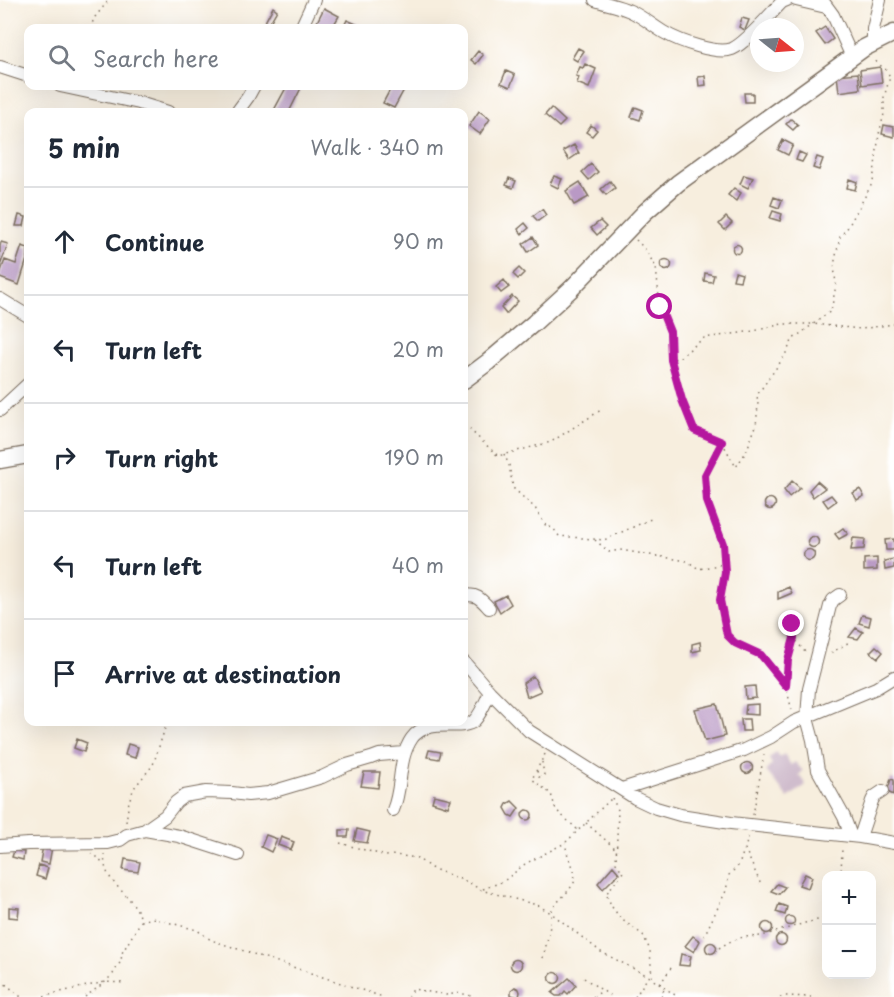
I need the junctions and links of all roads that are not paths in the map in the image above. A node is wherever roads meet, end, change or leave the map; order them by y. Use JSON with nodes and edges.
{"nodes":[{"id":1,"x":314,"y":0,"type":"edge"},
{"id":2,"x":595,"y":0,"type":"edge"},
{"id":3,"x":787,"y":0,"type":"edge"},
{"id":4,"x":796,"y":0,"type":"edge"},
{"id":5,"x":880,"y":0,"type":"edge"},
{"id":6,"x":824,"y":4,"type":"edge"},
{"id":7,"x":303,"y":24,"type":"edge"},
{"id":8,"x":894,"y":33,"type":"edge"},
{"id":9,"x":863,"y":49,"type":"junction"},
{"id":10,"x":0,"y":67,"type":"edge"},
{"id":11,"x":24,"y":75,"type":"edge"},
{"id":12,"x":79,"y":90,"type":"edge"},
{"id":13,"x":252,"y":90,"type":"edge"},
{"id":14,"x":155,"y":108,"type":"edge"},
{"id":15,"x":240,"y":108,"type":"edge"},
{"id":16,"x":0,"y":299,"type":"edge"},
{"id":17,"x":24,"y":314,"type":"edge"},
{"id":18,"x":468,"y":377,"type":"edge"},
{"id":19,"x":24,"y":388,"type":"edge"},
{"id":20,"x":0,"y":410,"type":"edge"},
{"id":21,"x":24,"y":456,"type":"edge"},
{"id":22,"x":0,"y":460,"type":"edge"},
{"id":23,"x":840,"y":595,"type":"dead end"},
{"id":24,"x":468,"y":596,"type":"edge"},
{"id":25,"x":489,"y":609,"type":"dead end"},
{"id":26,"x":468,"y":667,"type":"edge"},
{"id":27,"x":894,"y":677,"type":"edge"},
{"id":28,"x":490,"y":692,"type":"junction"},
{"id":29,"x":807,"y":717,"type":"junction"},
{"id":30,"x":468,"y":724,"type":"edge"},
{"id":31,"x":434,"y":726,"type":"edge"},
{"id":32,"x":404,"y":753,"type":"junction"},
{"id":33,"x":622,"y":789,"type":"junction"},
{"id":34,"x":883,"y":791,"type":"dead end"},
{"id":35,"x":393,"y":810,"type":"dead end"},
{"id":36,"x":145,"y":830,"type":"junction"},
{"id":37,"x":852,"y":836,"type":"junction"},
{"id":38,"x":894,"y":843,"type":"edge"},
{"id":39,"x":0,"y":846,"type":"edge"},
{"id":40,"x":238,"y":855,"type":"dead end"}],
"edges":[{"from":1,"to":7,"type":"street"},
{"from":2,"to":3,"type":"street"},
{"from":4,"to":6,"type":"street"},
{"from":5,"to":9,"type":"street"},
{"from":6,"to":9,"type":"street"},
{"from":8,"to":9,"type":"street"},
{"from":9,"to":18,"type":"street"},
{"from":10,"to":11,"type":"street"},
{"from":12,"to":14,"type":"street"},
{"from":13,"to":15,"type":"street"},
{"from":16,"to":17,"type":"street"},
{"from":19,"to":20,"type":"street"},
{"from":21,"to":22,"type":"street"},
{"from":23,"to":29,"type":"street"},
{"from":24,"to":25,"type":"street"},
{"from":26,"to":28,"type":"street"},
{"from":27,"to":29,"type":"street"},
{"from":28,"to":30,"type":"street"},
{"from":28,"to":33,"type":"street"},
{"from":29,"to":33,"type":"street"},
{"from":29,"to":37,"type":"street"},
{"from":31,"to":32,"type":"street"},
{"from":32,"to":35,"type":"street"},
{"from":32,"to":36,"type":"street"},
{"from":33,"to":37,"type":"street"},
{"from":34,"to":37,"type":"street"},
{"from":36,"to":39,"type":"street"},
{"from":36,"to":40,"type":"street"},
{"from":37,"to":38,"type":"street"}]}
